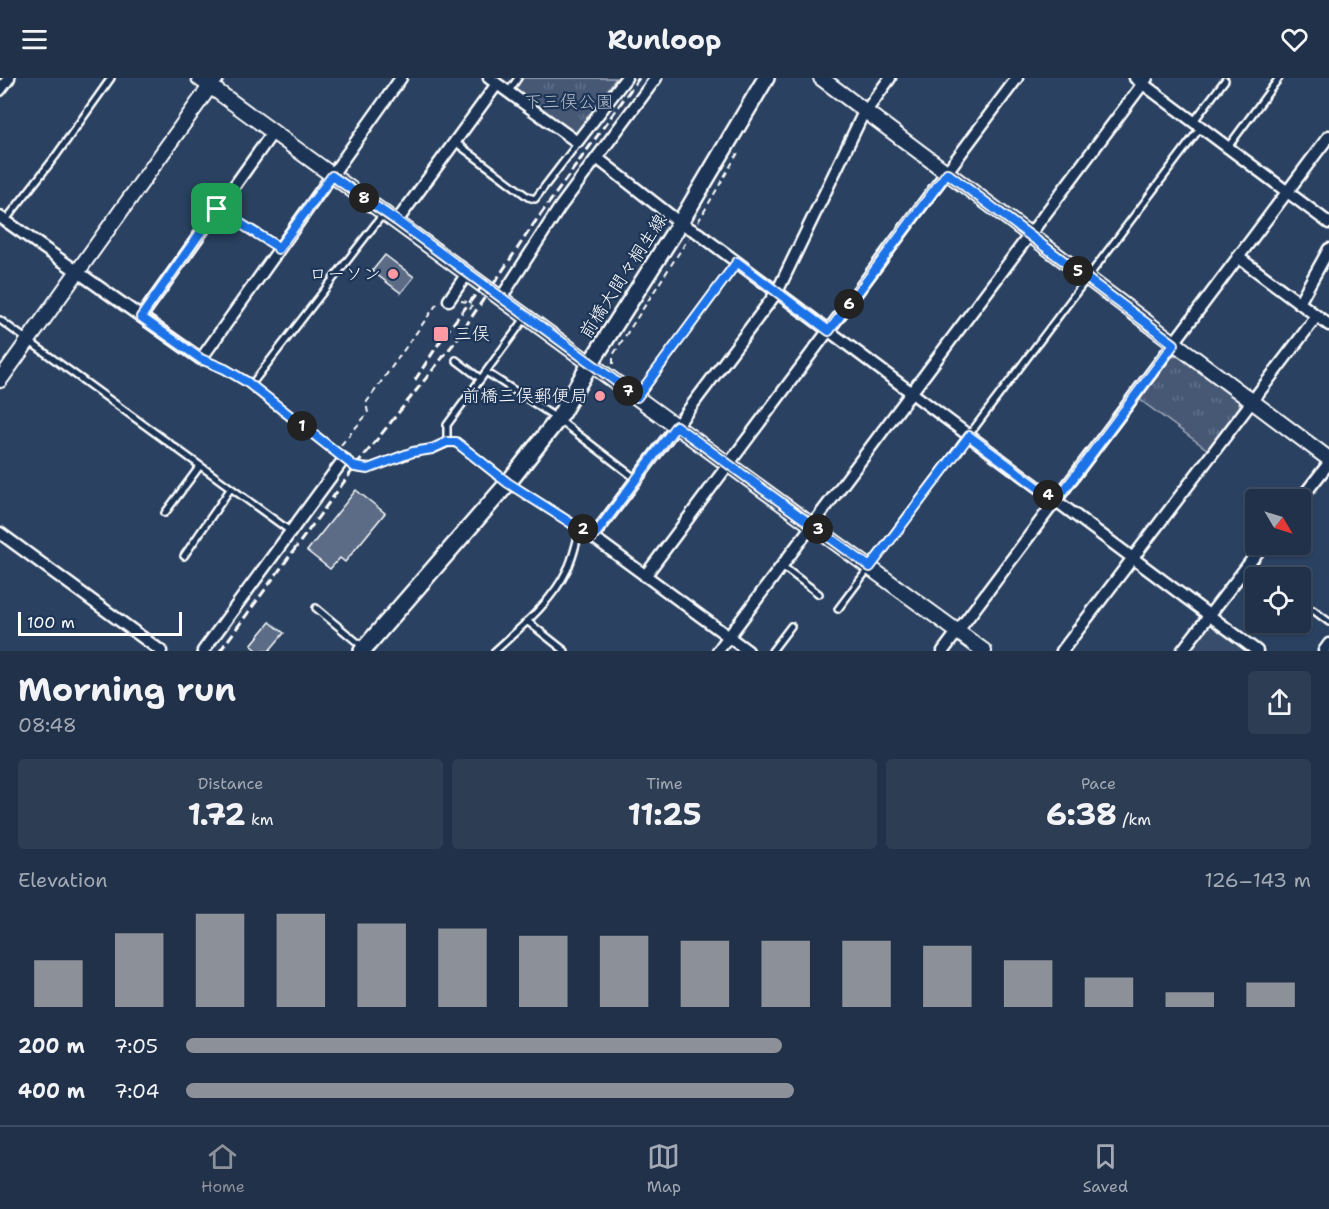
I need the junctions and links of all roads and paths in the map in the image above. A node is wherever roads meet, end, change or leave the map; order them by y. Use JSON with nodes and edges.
{"nodes":[{"id":1,"x":8,"y":78,"type":"edge"},
{"id":2,"x":111,"y":78,"type":"edge"},
{"id":3,"x":401,"y":78,"type":"edge"},
{"id":4,"x":518,"y":78,"type":"edge"},
{"id":5,"x":626,"y":78,"type":"edge"},
{"id":6,"x":656,"y":78,"type":"edge"},
{"id":7,"x":766,"y":78,"type":"edge"},
{"id":8,"x":890,"y":78,"type":"edge"},
{"id":9,"x":1017,"y":78,"type":"edge"},
{"id":10,"x":1279,"y":78,"type":"edge"},
{"id":11,"x":828,"y":80,"type":"edge"},
{"id":12,"x":1142,"y":80,"type":"edge"},
{"id":13,"x":1225,"y":80,"type":"edge"},
{"id":14,"x":208,"y":81,"type":"edge"},
{"id":15,"x":493,"y":81,"type":"edge"},
{"id":16,"x":0,"y":90,"type":"edge"},
{"id":17,"x":509,"y":91,"type":"junction"},
{"id":18,"x":865,"y":111,"type":"junction"},
{"id":19,"x":1197,"y":124,"type":"junction"},
{"id":20,"x":273,"y":132,"type":"junction"},
{"id":21,"x":1329,"y":137,"type":"edge"},
{"id":22,"x":455,"y":142,"type":"junction"},
{"id":23,"x":577,"y":142,"type":"junction"},
{"id":24,"x":1228,"y":147,"type":"junction"},
{"id":25,"x":597,"y":158,"type":"junction"},
{"id":26,"x":947,"y":173,"type":"junction"},
{"id":27,"x":332,"y":176,"type":"junction"},
{"id":28,"x":1288,"y":192,"type":"junction"},
{"id":29,"x":217,"y":209,"type":"junction"},
{"id":30,"x":385,"y":213,"type":"junction"},
{"id":31,"x":3,"y":219,"type":"edge"},
{"id":32,"x":397,"y":221,"type":"junction"},
{"id":33,"x":1329,"y":223,"type":"edge"},
{"id":34,"x":680,"y":224,"type":"junction"},
{"id":35,"x":1029,"y":235,"type":"junction"},
{"id":36,"x":278,"y":249,"type":"junction"},
{"id":37,"x":1329,"y":249,"type":"edge"},
{"id":38,"x":1238,"y":257,"type":"junction"},
{"id":39,"x":737,"y":262,"type":"junction"},
{"id":40,"x":78,"y":271,"type":"junction"},
{"id":41,"x":1087,"y":277,"type":"junction"},
{"id":42,"x":464,"y":278,"type":"dead end"},
{"id":43,"x":777,"y":292,"type":"junction"},
{"id":44,"x":446,"y":298,"type":"joint"},
{"id":45,"x":501,"y":298,"type":"junction"},
{"id":46,"x":1299,"y":303,"type":"junction"},
{"id":47,"x":526,"y":316,"type":"junction"},
{"id":48,"x":1317,"y":316,"type":"junction"},
{"id":49,"x":141,"y":317,"type":"junction"},
{"id":50,"x":0,"y":320,"type":"edge"},
{"id":51,"x":1329,"y":325,"type":"edge"},
{"id":52,"x":829,"y":331,"type":"junction"},
{"id":53,"x":29,"y":341,"type":"junction"},
{"id":54,"x":1174,"y":344,"type":"junction"},
{"id":55,"x":201,"y":359,"type":"junction"},
{"id":56,"x":456,"y":360,"type":"dead end"},
{"id":57,"x":590,"y":364,"type":"junction"},
{"id":58,"x":486,"y":372,"type":"junction"},
{"id":59,"x":481,"y":379,"type":"junction"},
{"id":60,"x":0,"y":380,"type":"edge"},
{"id":61,"x":251,"y":386,"type":"junction"},
{"id":62,"x":911,"y":393,"type":"junction"},
{"id":63,"x":637,"y":397,"type":"junction"},
{"id":64,"x":1251,"y":401,"type":"junction"},
{"id":65,"x":558,"y":419,"type":"junction"},
{"id":66,"x":676,"y":426,"type":"junction"},
{"id":67,"x":969,"y":436,"type":"junction"},
{"id":68,"x":447,"y":442,"type":"junction"},
{"id":69,"x":340,"y":455,"type":"junction"},
{"id":70,"x":1329,"y":461,"type":"edge"},
{"id":71,"x":729,"y":464,"type":"junction"},
{"id":72,"x":200,"y":466,"type":"junction"},
{"id":73,"x":636,"y":479,"type":"junction"},
{"id":74,"x":508,"y":483,"type":"junction"},
{"id":75,"x":231,"y":488,"type":"junction"},
{"id":76,"x":1308,"y":489,"type":"edge"},
{"id":77,"x":1056,"y":501,"type":"junction"},
{"id":78,"x":165,"y":513,"type":"dead end"},
{"id":79,"x":812,"y":525,"type":"junction"},
{"id":80,"x":582,"y":529,"type":"junction"},
{"id":81,"x":290,"y":531,"type":"junction"},
{"id":82,"x":0,"y":533,"type":"edge"},
{"id":83,"x":593,"y":537,"type":"junction"},
{"id":84,"x":1255,"y":555,"type":"edge"},
{"id":85,"x":184,"y":556,"type":"dead end"},
{"id":86,"x":1131,"y":559,"type":"junction"},
{"id":87,"x":782,"y":565,"type":"junction"},
{"id":88,"x":870,"y":567,"type":"junction"},
{"id":89,"x":645,"y":576,"type":"junction"},
{"id":90,"x":819,"y":594,"type":"dead end"},
{"id":91,"x":316,"y":608,"type":"dead end"},
{"id":92,"x":838,"y":609,"type":"dead end"},
{"id":93,"x":1313,"y":610,"type":"dead end"},
{"id":94,"x":1209,"y":615,"type":"junction"},
{"id":95,"x":528,"y":621,"type":"junction"},
{"id":96,"x":1329,"y":622,"type":"edge"},
{"id":97,"x":790,"y":626,"type":"dead end"},
{"id":98,"x":957,"y":632,"type":"junction"},
{"id":99,"x":728,"y":637,"type":"junction"},
{"id":100,"x":1329,"y":644,"type":"edge"},
{"id":101,"x":365,"y":650,"type":"edge"},
{"id":102,"x":161,"y":651,"type":"edge"},
{"id":103,"x":203,"y":651,"type":"edge"},
{"id":104,"x":495,"y":651,"type":"edge"},
{"id":105,"x":565,"y":651,"type":"edge"},
{"id":106,"x":718,"y":651,"type":"edge"},
{"id":107,"x":748,"y":651,"type":"edge"},
{"id":108,"x":772,"y":651,"type":"edge"},
{"id":109,"x":943,"y":651,"type":"edge"},
{"id":110,"x":984,"y":651,"type":"edge"},
{"id":111,"x":1062,"y":651,"type":"edge"},
{"id":112,"x":1182,"y":651,"type":"edge"},
{"id":113,"x":1257,"y":651,"type":"edge"},
{"id":114,"x":1324,"y":651,"type":"edge"}],
"edges":[{"from":1,"to":16,"type":"street"},
{"from":2,"to":31,"type":"lane"},
{"from":3,"to":27,"type":"street"},
{"from":4,"to":17,"type":"lane"},
{"from":5,"to":23,"type":"street"},
{"from":6,"to":25,"type":"street"},
{"from":7,"to":34,"type":"main road","name":"前橋大間々桐生線"},
{"from":8,"to":18,"type":"street"},
{"from":9,"to":26,"type":"street"},
{"from":10,"to":24,"type":"lane"},
{"from":11,"to":18,"type":"street"},
{"from":12,"to":19,"type":"street"},
{"from":12,"to":35,"type":"street"},
{"from":13,"to":19,"type":"lane"},
{"from":14,"to":20,"type":"street"},
{"from":14,"to":40,"type":"street"},
{"from":15,"to":17,"type":"street"},
{"from":15,"to":22,"type":"street"},
{"from":17,"to":23,"type":"street"},
{"from":18,"to":26,"type":"street"},
{"from":18,"to":43,"type":"street"},
{"from":19,"to":24,"type":"street"},
{"from":19,"to":41,"type":"lane"},
{"from":20,"to":27,"type":"street"},
{"from":20,"to":29,"type":"street"},
{"from":21,"to":28,"type":"street"},
{"from":22,"to":23,"type":"lane"},
{"from":22,"to":32,"type":"street"},
{"from":24,"to":28,"type":"street"},
{"from":25,"to":34,"type":"street"},
{"from":25,"to":45,"type":"street"},
{"from":26,"to":35,"type":"street"},
{"from":26,"to":52,"type":"street"},
{"from":27,"to":30,"type":"street"},
{"from":27,"to":36,"type":"street"},
{"from":28,"to":33,"type":"street"},
{"from":28,"to":38,"type":"street"},
{"from":29,"to":36,"type":"lane"},
{"from":29,"to":49,"type":"street"},
{"from":30,"to":32,"type":"street"},
{"from":30,"to":61,"type":"lane"},
{"from":31,"to":40,"type":"street"},
{"from":32,"to":45,"type":"street"},
{"from":34,"to":39,"type":"street"},
{"from":34,"to":57,"type":"main road","name":"前橋大間々桐生線"},
{"from":35,"to":41,"type":"street"},
{"from":35,"to":62,"type":"street"},
{"from":36,"to":55,"type":"street"},
{"from":37,"to":46,"type":"street"},
{"from":38,"to":46,"type":"street"},
{"from":38,"to":54,"type":"street"},
{"from":39,"to":43,"type":"street"},
{"from":39,"to":63,"type":"lane"},
{"from":40,"to":49,"type":"street"},
{"from":40,"to":53,"type":"street"},
{"from":41,"to":54,"type":"street"},
{"from":41,"to":67,"type":"lane"},
{"from":42,"to":44,"type":"street"},
{"from":43,"to":52,"type":"street"},
{"from":43,"to":66,"type":"street"},
{"from":44,"to":69,"type":"path"},
{"from":45,"to":47,"type":"street"},
{"from":46,"to":48,"type":"street"},
{"from":47,"to":57,"type":"street"},
{"from":47,"to":58,"type":"lane"},
{"from":48,"to":51,"type":"street"},
{"from":48,"to":64,"type":"street"},
{"from":49,"to":55,"type":"street"},
{"from":50,"to":53,"type":"lane"},
{"from":52,"to":62,"type":"street"},
{"from":52,"to":71,"type":"street"},
{"from":53,"to":60,"type":"street"},
{"from":53,"to":72,"type":"lane"},
{"from":54,"to":64,"type":"street"},
{"from":54,"to":77,"type":"street"},
{"from":55,"to":61,"type":"lane"},
{"from":56,"to":59,"type":"lane"},
{"from":57,"to":63,"type":"street"},
{"from":57,"to":65,"type":"main road","name":"前橋大間々桐生線"},
{"from":58,"to":59,"type":"lane"},
{"from":58,"to":65,"type":"lane"},
{"from":59,"to":68,"type":"lane"},
{"from":61,"to":69,"type":"lane"},
{"from":62,"to":67,"type":"street"},
{"from":62,"to":79,"type":"street"},
{"from":63,"to":66,"type":"street"},
{"from":64,"to":70,"type":"street"},
{"from":64,"to":86,"type":"street"},
{"from":65,"to":73,"type":"lane"},
{"from":65,"to":74,"type":"main road","name":"前橋大間々桐生線"},
{"from":66,"to":71,"type":"street"},
{"from":66,"to":73,"type":"street"},
{"from":67,"to":77,"type":"street"},
{"from":67,"to":88,"type":"lane"},
{"from":68,"to":69,"type":"lane"},
{"from":68,"to":74,"type":"lane"},
{"from":69,"to":81,"type":"street"},
{"from":70,"to":76,"type":"street"},
{"from":71,"to":79,"type":"street"},
{"from":71,"to":89,"type":"street"},
{"from":72,"to":75,"type":"lane"},
{"from":72,"to":78,"type":"lane"},
{"from":73,"to":83,"type":"street"},
{"from":74,"to":80,"type":"lane"},
{"from":74,"to":101,"type":"main road","name":"前橋大間々桐生線"},
{"from":75,"to":81,"type":"lane"},
{"from":75,"to":85,"type":"lane"},
{"from":77,"to":86,"type":"street"},
{"from":77,"to":98,"type":"street"},
{"from":79,"to":87,"type":"street"},
{"from":79,"to":88,"type":"street"},
{"from":80,"to":83,"type":"lane"},
{"from":80,"to":95,"type":"lane"},
{"from":81,"to":103,"type":"street"},
{"from":82,"to":102,"type":"street"},
{"from":83,"to":89,"type":"street"},
{"from":84,"to":94,"type":"street"},
{"from":86,"to":94,"type":"street"},
{"from":86,"to":111,"type":"street"},
{"from":87,"to":90,"type":"lane"},
{"from":87,"to":99,"type":"street"},
{"from":88,"to":92,"type":"lane"},
{"from":88,"to":98,"type":"street"},
{"from":89,"to":99,"type":"street"},
{"from":91,"to":101,"type":"lane"},
{"from":93,"to":96,"type":"lane"},
{"from":94,"to":112,"type":"street"},
{"from":94,"to":113,"type":"street"},
{"from":95,"to":104,"type":"lane"},
{"from":95,"to":105,"type":"lane"},
{"from":97,"to":108,"type":"lane"},
{"from":98,"to":109,"type":"street"},
{"from":98,"to":110,"type":"street"},
{"from":99,"to":106,"type":"street"},
{"from":99,"to":107,"type":"street"},
{"from":100,"to":114,"type":"street"}]}
